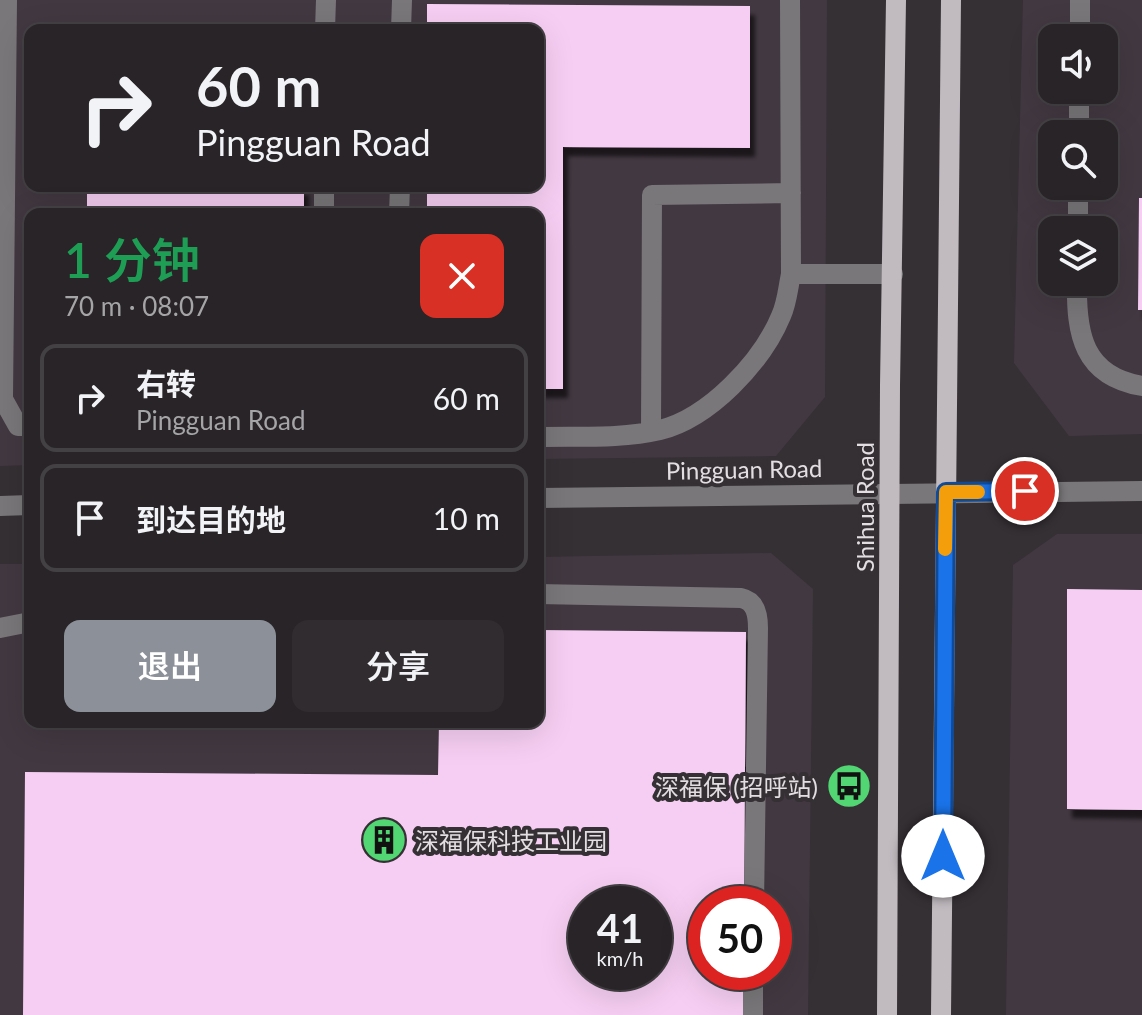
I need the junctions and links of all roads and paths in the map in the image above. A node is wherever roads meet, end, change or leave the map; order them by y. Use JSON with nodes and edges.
{"nodes":[{"id":1,"x":7,"y":0,"type":"edge"},
{"id":2,"x":326,"y":0,"type":"edge"},
{"id":3,"x":402,"y":0,"type":"edge"},
{"id":4,"x":790,"y":0,"type":"edge"},
{"id":5,"x":896,"y":0,"type":"edge"},
{"id":6,"x":951,"y":0,"type":"edge"},
{"id":7,"x":1080,"y":0,"type":"edge"},
{"id":8,"x":325,"y":24,"type":"edge"},
{"id":9,"x":401,"y":24,"type":"edge"},
{"id":10,"x":1080,"y":24,"type":"edge"},
{"id":11,"x":791,"y":193,"type":"junction"},
{"id":12,"x":3,"y":237,"type":"edge"},
{"id":13,"x":791,"y":274,"type":"junction"},
{"id":14,"x":893,"y":274,"type":"junction"},
{"id":15,"x":1077,"y":296,"type":"edge"},
{"id":16,"x":1142,"y":386,"type":"edge"},
{"id":17,"x":24,"y":426,"type":"edge"},
{"id":18,"x":651,"y":431,"type":"junction"},
{"id":19,"x":544,"y":437,"type":"edge"},
{"id":20,"x":1142,"y":491,"type":"edge"},
{"id":21,"x":946,"y":492,"type":"junction"},
{"id":22,"x":890,"y":494,"type":"junction"},
{"id":23,"x":544,"y":498,"type":"edge"},
{"id":24,"x":24,"y":505,"type":"edge"},
{"id":25,"x":0,"y":506,"type":"edge"},
{"id":26,"x":544,"y":594,"type":"edge"},
{"id":27,"x":24,"y":623,"type":"edge"},
{"id":28,"x":0,"y":628,"type":"edge"},
{"id":29,"x":754,"y":886,"type":"edge"},
{"id":30,"x":753,"y":990,"type":"edge"},
{"id":31,"x":753,"y":1015,"type":"edge"},
{"id":32,"x":887,"y":1015,"type":"edge"},
{"id":33,"x":941,"y":1015,"type":"edge"}],
"edges":[{"from":1,"to":12,"type":"street"},
{"from":2,"to":8,"type":"street"},
{"from":3,"to":9,"type":"street"},
{"from":4,"to":11,"type":"street"},
{"from":5,"to":14,"type":"main road","name":"Shihua Road"},
{"from":6,"to":21,"type":"main road"},
{"from":7,"to":10,"type":"street"},
{"from":11,"to":13,"type":"street"},
{"from":11,"to":18,"type":"street"},
{"from":12,"to":17,"type":"street"},
{"from":13,"to":14,"type":"street"},
{"from":13,"to":18,"type":"street"},
{"from":14,"to":22,"type":"main road","name":"Shihua Road"},
{"from":15,"to":16,"type":"street"},
{"from":18,"to":19,"type":"street"},
{"from":20,"to":21,"type":"street","name":"Pingguan Road"},
{"from":21,"to":22,"type":"street","name":"Pingguan Road"},
{"from":21,"to":33,"type":"main road"},
{"from":22,"to":23,"type":"street","name":"Pingguan Road"},
{"from":22,"to":32,"type":"main road","name":"Shihua Road"},
{"from":24,"to":25,"type":"street"},
{"from":26,"to":29,"type":"street"},
{"from":27,"to":28,"type":"street"},
{"from":30,"to":31,"type":"street"}]}
